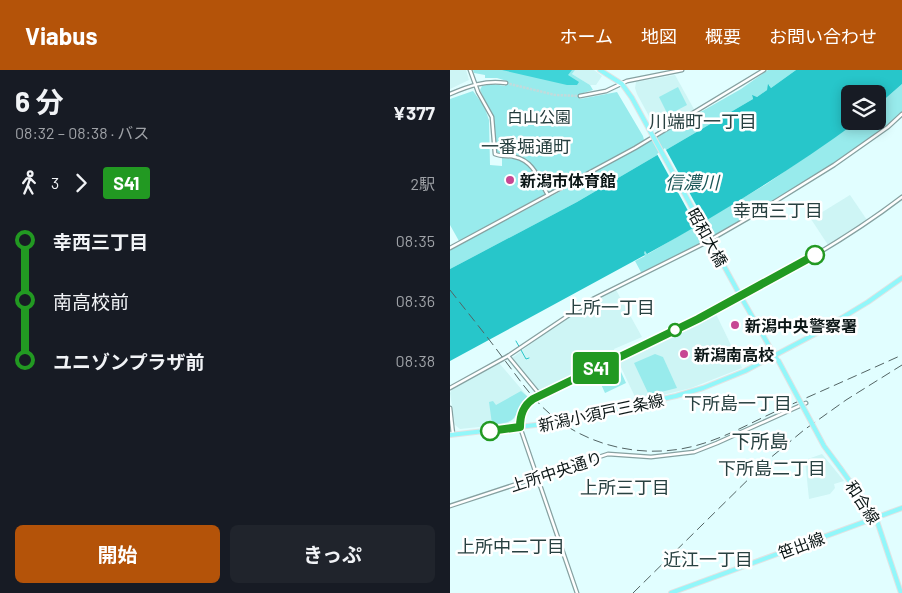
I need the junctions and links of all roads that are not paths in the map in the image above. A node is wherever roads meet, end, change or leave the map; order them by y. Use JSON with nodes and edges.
{"nodes":[{"id":1,"x":470,"y":70,"type":"edge"},
{"id":2,"x":600,"y":70,"type":"edge"},
{"id":3,"x":672,"y":70,"type":"edge"},
{"id":4,"x":682,"y":70,"type":"edge"},
{"id":5,"x":764,"y":70,"type":"edge"},
{"id":6,"x":669,"y":73,"type":"junction"},
{"id":7,"x":475,"y":84,"type":"junction"},
{"id":8,"x":506,"y":84,"type":"tunnel mouth"},
{"id":9,"x":622,"y":84,"type":"junction"},
{"id":10,"x":450,"y":94,"type":"edge"},
{"id":11,"x":580,"y":96,"type":"tunnel mouth"},
{"id":12,"x":902,"y":114,"type":"edge"},
{"id":13,"x":548,"y":195,"type":"junction"},
{"id":14,"x":902,"y":196,"type":"edge"},
{"id":15,"x":450,"y":248,"type":"edge"},
{"id":16,"x":902,"y":278,"type":"edge"},
{"id":17,"x":742,"y":297,"type":"junction"},
{"id":18,"x":508,"y":356,"type":"junction"},
{"id":19,"x":775,"y":356,"type":"junction"},
{"id":20,"x":450,"y":388,"type":"edge"},
{"id":21,"x":540,"y":395,"type":"junction"},
{"id":22,"x":806,"y":403,"type":"dead end"},
{"id":23,"x":450,"y":408,"type":"edge"},
{"id":24,"x":520,"y":427,"type":"junction"},
{"id":25,"x":452,"y":435,"type":"edge"},
{"id":26,"x":537,"y":477,"type":"junction"},
{"id":27,"x":450,"y":506,"type":"edge"},
{"id":28,"x":902,"y":508,"type":"edge"},
{"id":29,"x":876,"y":518,"type":"junction"},
{"id":30,"x":577,"y":593,"type":"edge"},
{"id":31,"x":671,"y":593,"type":"edge"},
{"id":32,"x":901,"y":593,"type":"edge"}],
"edges":[{"from":1,"to":7,"type":"street"},
{"from":2,"to":9,"type":"main road"},
{"from":3,"to":6,"type":"street"},
{"from":4,"to":6,"type":"street"},
{"from":5,"to":13,"type":"street"},
{"from":6,"to":9,"type":"street"},
{"from":7,"to":8,"type":"street"},
{"from":7,"to":10,"type":"street"},
{"from":7,"to":13,"type":"street"},
{"from":9,"to":11,"type":"street"},
{"from":9,"to":17,"type":"main road","name":"昭和大橋","bridge":true},
{"from":12,"to":18,"type":"street"},
{"from":13,"to":15,"type":"street"},
{"from":14,"to":17,"type":"street"},
{"from":16,"to":19,"type":"main road","name":"新潟小須戸三条線"},
{"from":17,"to":19,"type":"main road"},
{"from":17,"to":21,"type":"street"},
{"from":18,"to":20,"type":"street"},
{"from":18,"to":21,"type":"street"},
{"from":19,"to":24,"type":"main road","name":"新潟小須戸三条線"},
{"from":19,"to":29,"type":"main road","name":"和合線","bridge":true},
{"from":21,"to":24,"type":"street"},
{"from":22,"to":26,"type":"street","name":"上所中央通り"},
{"from":23,"to":25,"type":"street"},
{"from":24,"to":25,"type":"main road","name":"新潟小須戸三条線"},
{"from":24,"to":26,"type":"street"},
{"from":26,"to":27,"type":"street","name":"上所中央通り"},
{"from":26,"to":30,"type":"street"},
{"from":28,"to":29,"type":"main road","name":"笹出線"},
{"from":29,"to":31,"type":"main road","name":"笹出線"},
{"from":29,"to":32,"type":"main road","name":"和合線"}]}
